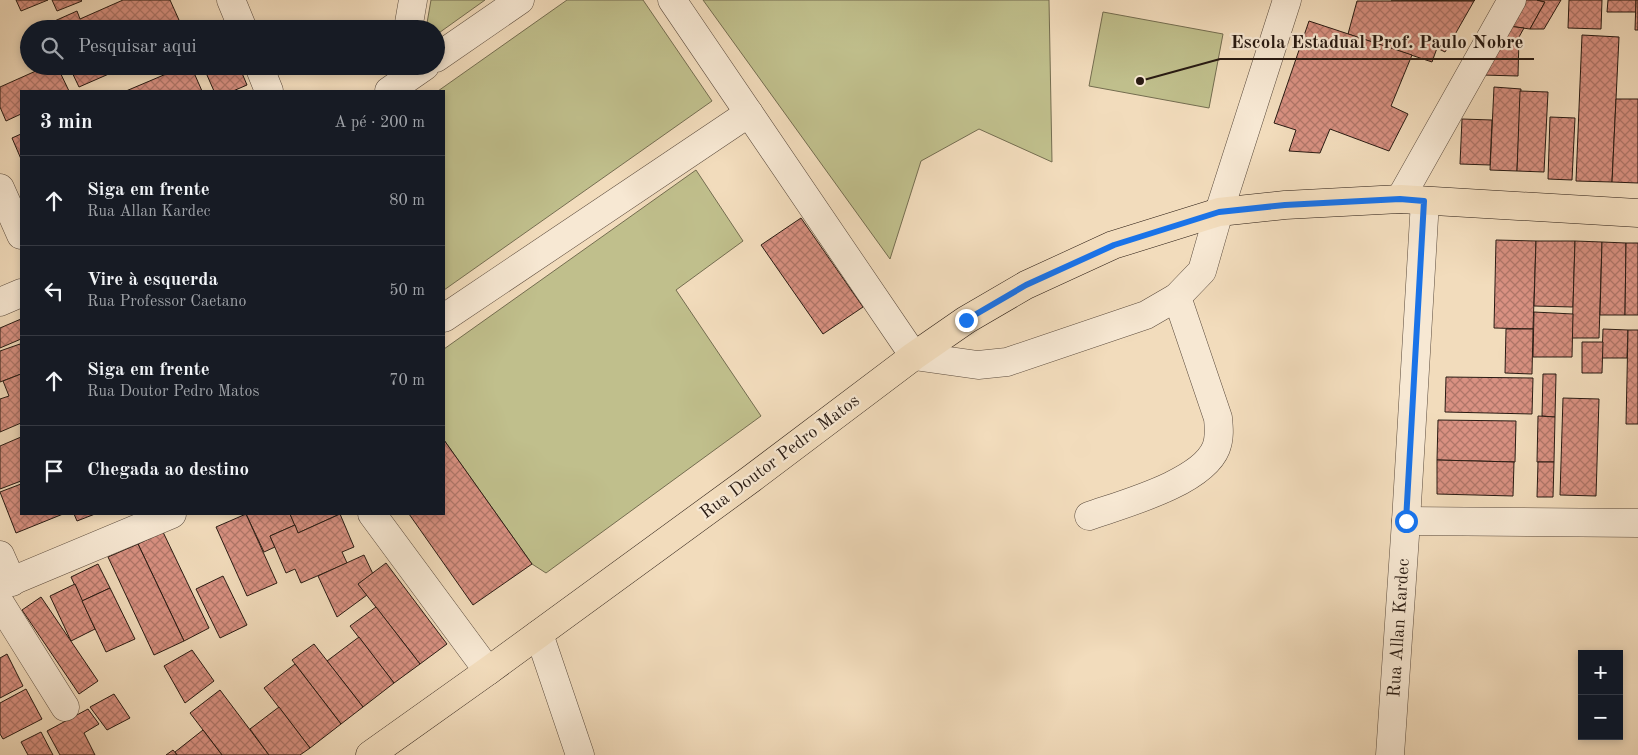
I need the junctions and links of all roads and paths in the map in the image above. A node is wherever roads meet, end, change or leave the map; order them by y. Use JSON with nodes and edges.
{"nodes":[{"id":1,"x":231,"y":0,"type":"edge"},
{"id":2,"x":413,"y":0,"type":"edge"},
{"id":3,"x":520,"y":0,"type":"edge"},
{"id":4,"x":672,"y":0,"type":"edge"},
{"id":5,"x":1287,"y":0,"type":"edge"},
{"id":6,"x":1512,"y":0,"type":"edge"},
{"id":7,"x":239,"y":20,"type":"edge"},
{"id":8,"x":410,"y":20,"type":"edge"},
{"id":9,"x":445,"y":52,"type":"edge"},
{"id":10,"x":263,"y":75,"type":"edge"},
{"id":11,"x":408,"y":75,"type":"edge"},
{"id":12,"x":396,"y":81,"type":"edge"},
{"id":13,"x":269,"y":90,"type":"edge"},
{"id":14,"x":748,"y":112,"type":"junction"},
{"id":15,"x":0,"y":188,"type":"edge"},
{"id":16,"x":1412,"y":200,"type":"junction"},
{"id":17,"x":1219,"y":212,"type":"junction"},
{"id":18,"x":1638,"y":213,"type":"edge"},
{"id":19,"x":20,"y":234,"type":"edge"},
{"id":20,"x":20,"y":293,"type":"edge"},
{"id":21,"x":1177,"y":297,"type":"junction"},
{"id":22,"x":0,"y":302,"type":"edge"},
{"id":23,"x":445,"y":317,"type":"edge"},
{"id":24,"x":914,"y":356,"type":"junction"},
{"id":25,"x":170,"y":515,"type":"edge"},
{"id":26,"x":373,"y":515,"type":"edge"},
{"id":27,"x":1089,"y":516,"type":"dead end"},
{"id":28,"x":1406,"y":521,"type":"junction"},
{"id":29,"x":1638,"y":523,"type":"edge"},
{"id":30,"x":0,"y":555,"type":"edge"},
{"id":31,"x":4,"y":590,"type":"edge"},
{"id":32,"x":539,"y":634,"type":"junction"},
{"id":33,"x":488,"y":671,"type":"junction"},
{"id":34,"x":65,"y":707,"type":"dead end"},
{"id":35,"x":370,"y":755,"type":"edge"},
{"id":36,"x":580,"y":755,"type":"edge"},
{"id":37,"x":1390,"y":755,"type":"edge"}],
"edges":[{"from":1,"to":7,"type":"street"},
{"from":2,"to":8,"type":"street"},
{"from":3,"to":9,"type":"street"},
{"from":4,"to":14,"type":"street"},
{"from":5,"to":17,"type":"street"},
{"from":6,"to":16,"type":"street"},
{"from":10,"to":13,"type":"street"},
{"from":11,"to":12,"type":"street"},
{"from":14,"to":23,"type":"street"},
{"from":14,"to":24,"type":"street"},
{"from":15,"to":19,"type":"street"},
{"from":16,"to":17,"type":"main road","name":"Rua Doutor Pedro Matos"},
{"from":16,"to":18,"type":"main road","name":"Rua Doutor Pedro Matos"},
{"from":16,"to":28,"type":"street","name":"Rua Allan Kardec"},
{"from":17,"to":21,"type":"street"},
{"from":17,"to":24,"type":"main road","name":"Rua Doutor Pedro Matos"},
{"from":20,"to":22,"type":"street"},
{"from":21,"to":24,"type":"street"},
{"from":21,"to":27,"type":"street"},
{"from":24,"to":32,"type":"main road","name":"Rua Doutor Pedro Matos"},
{"from":25,"to":31,"type":"street"},
{"from":26,"to":33,"type":"street"},
{"from":28,"to":29,"type":"street"},
{"from":28,"to":37,"type":"street","name":"Rua Allan Kardec"},
{"from":30,"to":31,"type":"street"},
{"from":31,"to":34,"type":"street"},
{"from":32,"to":33,"type":"main road","name":"Rua Doutor Pedro Matos"},
{"from":32,"to":36,"type":"street"},
{"from":33,"to":35,"type":"main road","name":"Rua Doutor Pedro Matos"}]}
